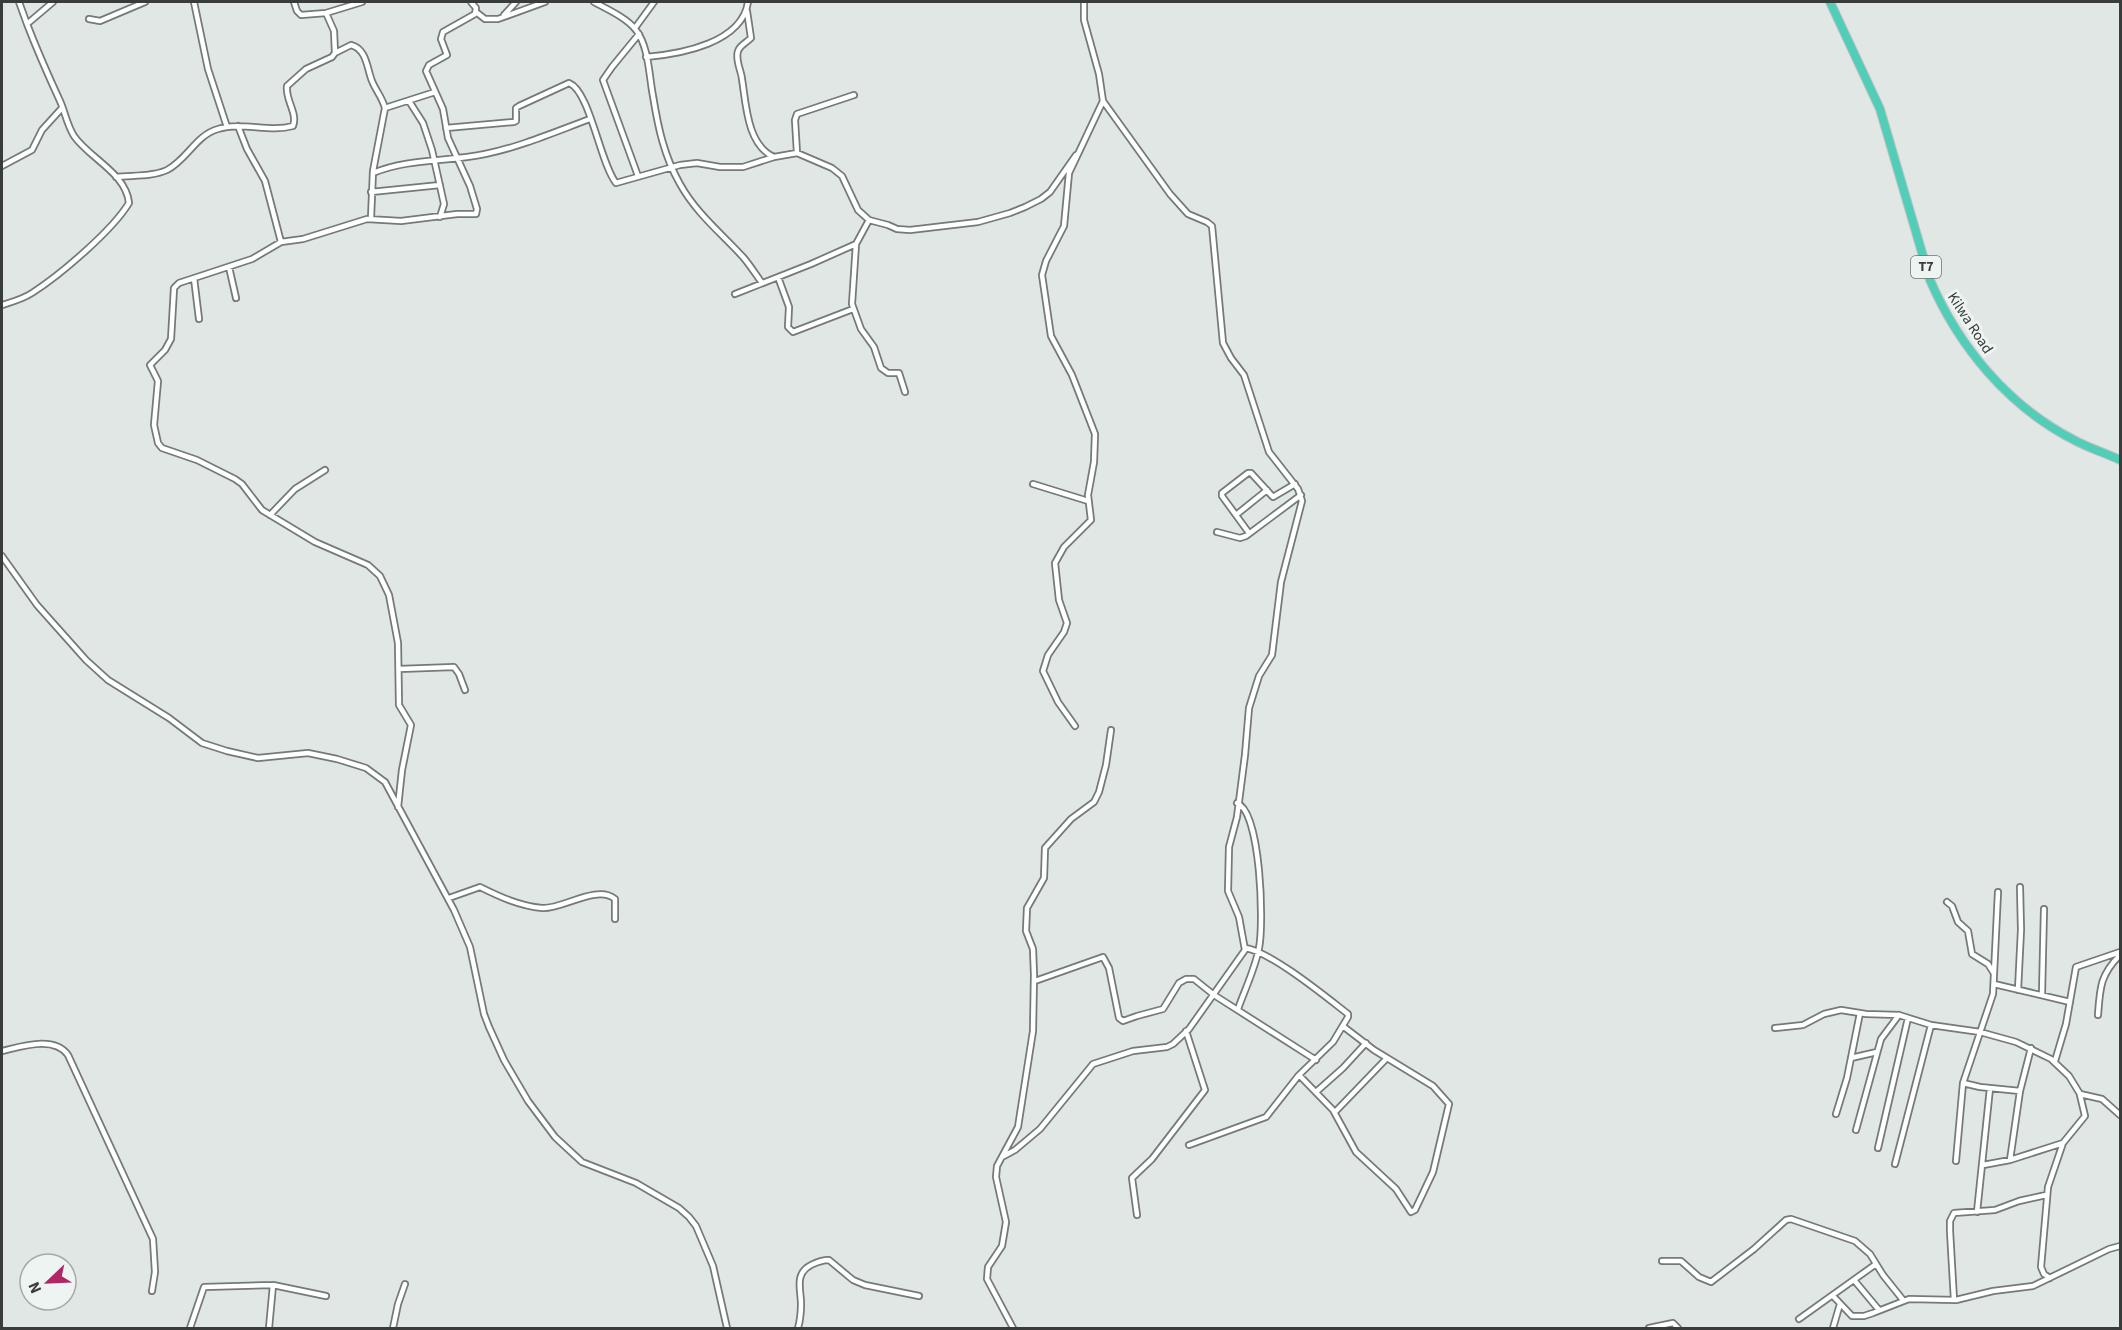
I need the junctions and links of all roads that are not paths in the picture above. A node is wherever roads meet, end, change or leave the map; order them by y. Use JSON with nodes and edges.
{"nodes":[{"id":1,"x":19,"y":2,"type":"edge"},
{"id":2,"x":53,"y":2,"type":"edge"},
{"id":3,"x":145,"y":2,"type":"edge"},
{"id":4,"x":194,"y":2,"type":"edge"},
{"id":5,"x":294,"y":2,"type":"edge"},
{"id":6,"x":362,"y":2,"type":"edge"},
{"id":7,"x":472,"y":2,"type":"edge"},
{"id":8,"x":516,"y":2,"type":"edge"},
{"id":9,"x":545,"y":2,"type":"edge"},
{"id":10,"x":594,"y":2,"type":"edge"},
{"id":11,"x":654,"y":2,"type":"edge"},
{"id":12,"x":748,"y":2,"type":"edge"},
{"id":13,"x":1084,"y":2,"type":"edge"},
{"id":14,"x":1830,"y":2,"type":"edge"},
{"id":15,"x":476,"y":12,"type":"junction"},
{"id":16,"x":747,"y":12,"type":"junction"},
{"id":17,"x":326,"y":13,"type":"junction"},
{"id":18,"x":502,"y":18,"type":"junction"},
{"id":19,"x":90,"y":19,"type":"dead end"},
{"id":20,"x":27,"y":24,"type":"junction"},
{"id":21,"x":635,"y":28,"type":"junction"},
{"id":22,"x":639,"y":34,"type":"junction"},
{"id":23,"x":335,"y":53,"type":"junction"},
{"id":24,"x":646,"y":57,"type":"junction"},
{"id":25,"x":435,"y":92,"type":"junction"},
{"id":26,"x":854,"y":95,"type":"dead end"},
{"id":27,"x":409,"y":101,"type":"junction"},
{"id":28,"x":1103,"y":101,"type":"junction"},
{"id":29,"x":62,"y":108,"type":"junction"},
{"id":30,"x":385,"y":108,"type":"junction"},
{"id":31,"x":590,"y":119,"type":"junction"},
{"id":32,"x":238,"y":126,"type":"junction"},
{"id":33,"x":227,"y":127,"type":"junction"},
{"id":34,"x":446,"y":128,"type":"junction"},
{"id":35,"x":797,"y":153,"type":"junction"},
{"id":36,"x":1076,"y":155,"type":"junction"},
{"id":37,"x":774,"y":157,"type":"junction"},
{"id":38,"x":458,"y":158,"type":"junction"},
{"id":39,"x":434,"y":160,"type":"junction"},
{"id":40,"x":2,"y":166,"type":"edge"},
{"id":41,"x":671,"y":166,"type":"junction"},
{"id":42,"x":372,"y":173,"type":"junction"},
{"id":43,"x":638,"y":176,"type":"junction"},
{"id":44,"x":116,"y":177,"type":"junction"},
{"id":45,"x":440,"y":185,"type":"junction"},
{"id":46,"x":371,"y":192,"type":"junction"},
{"id":47,"x":440,"y":217,"type":"junction"},
{"id":48,"x":371,"y":218,"type":"junction"},
{"id":49,"x":869,"y":220,"type":"junction"},
{"id":50,"x":281,"y":242,"type":"junction"},
{"id":51,"x":856,"y":244,"type":"junction"},
{"id":52,"x":229,"y":267,"type":"junction"},
{"id":53,"x":778,"y":277,"type":"junction"},
{"id":54,"x":194,"y":278,"type":"junction"},
{"id":55,"x":762,"y":284,"type":"junction"},
{"id":56,"x":735,"y":294,"type":"dead end"},
{"id":57,"x":236,"y":298,"type":"dead end"},
{"id":58,"x":2,"y":305,"type":"edge"},
{"id":59,"x":853,"y":309,"type":"junction"},
{"id":60,"x":199,"y":319,"type":"dead end"},
{"id":61,"x":905,"y":392,"type":"dead end"},
{"id":62,"x":2121,"y":460,"type":"edge"},
{"id":63,"x":325,"y":470,"type":"dead end"},
{"id":64,"x":1033,"y":484,"type":"dead end"},
{"id":65,"x":1295,"y":484,"type":"junction"},
{"id":66,"x":1267,"y":490,"type":"junction"},
{"id":67,"x":1301,"y":495,"type":"junction"},
{"id":68,"x":1088,"y":501,"type":"junction"},
{"id":69,"x":270,"y":515,"type":"junction"},
{"id":70,"x":1236,"y":515,"type":"junction"},
{"id":71,"x":1217,"y":532,"type":"dead end"},
{"id":72,"x":1250,"y":533,"type":"junction"},
{"id":73,"x":2,"y":556,"type":"edge"},
{"id":74,"x":399,"y":669,"type":"junction"},
{"id":75,"x":465,"y":690,"type":"dead end"},
{"id":76,"x":1075,"y":726,"type":"dead end"},
{"id":77,"x":1111,"y":730,"type":"dead end"},
{"id":78,"x":1238,"y":803,"type":"junction"},
{"id":79,"x":398,"y":807,"type":"junction"},
{"id":80,"x":2020,"y":887,"type":"dead end"},
{"id":81,"x":1998,"y":892,"type":"dead end"},
{"id":82,"x":449,"y":898,"type":"junction"},
{"id":83,"x":1947,"y":902,"type":"dead end"},
{"id":84,"x":2044,"y":909,"type":"dead end"},
{"id":85,"x":615,"y":920,"type":"dead end"},
{"id":86,"x":1245,"y":948,"type":"junction"},
{"id":87,"x":1259,"y":952,"type":"junction"},
{"id":88,"x":2121,"y":954,"type":"edge"},
{"id":89,"x":1994,"y":975,"type":"junction"},
{"id":90,"x":1035,"y":981,"type":"junction"},
{"id":91,"x":1994,"y":984,"type":"junction"},
{"id":92,"x":2018,"y":990,"type":"junction"},
{"id":93,"x":2042,"y":994,"type":"junction"},
{"id":94,"x":1214,"y":995,"type":"junction"},
{"id":95,"x":2070,"y":1002,"type":"junction"},
{"id":96,"x":1238,"y":1009,"type":"junction"},
{"id":97,"x":1860,"y":1013,"type":"junction"},
{"id":98,"x":1899,"y":1015,"type":"junction"},
{"id":99,"x":2098,"y":1015,"type":"dead end"},
{"id":100,"x":1908,"y":1017,"type":"junction"},
{"id":101,"x":1931,"y":1025,"type":"junction"},
{"id":102,"x":1344,"y":1027,"type":"junction"},
{"id":103,"x":1775,"y":1028,"type":"dead end"},
{"id":104,"x":1186,"y":1031,"type":"junction"},
{"id":105,"x":1980,"y":1032,"type":"junction"},
{"id":106,"x":1366,"y":1043,"type":"junction"},
{"id":107,"x":2031,"y":1048,"type":"junction"},
{"id":108,"x":2,"y":1051,"type":"edge"},
{"id":109,"x":1877,"y":1052,"type":"junction"},
{"id":110,"x":1387,"y":1058,"type":"junction"},
{"id":111,"x":1851,"y":1058,"type":"junction"},
{"id":112,"x":1316,"y":1060,"type":"junction"},
{"id":113,"x":2055,"y":1061,"type":"junction"},
{"id":114,"x":1299,"y":1075,"type":"junction"},
{"id":115,"x":1963,"y":1083,"type":"junction"},
{"id":116,"x":1990,"y":1088,"type":"junction"},
{"id":117,"x":2019,"y":1091,"type":"junction"},
{"id":118,"x":1316,"y":1092,"type":"junction"},
{"id":119,"x":2080,"y":1094,"type":"junction"},
{"id":120,"x":1335,"y":1112,"type":"junction"},
{"id":121,"x":1836,"y":1114,"type":"dead end"},
{"id":122,"x":2121,"y":1115,"type":"edge"},
{"id":123,"x":1856,"y":1130,"type":"dead end"},
{"id":124,"x":2063,"y":1143,"type":"junction"},
{"id":125,"x":1189,"y":1145,"type":"dead end"},
{"id":126,"x":1878,"y":1148,"type":"dead end"},
{"id":127,"x":1002,"y":1157,"type":"junction"},
{"id":128,"x":2010,"y":1160,"type":"junction"},
{"id":129,"x":1956,"y":1161,"type":"dead end"},
{"id":130,"x":1895,"y":1164,"type":"dead end"},
{"id":131,"x":1983,"y":1165,"type":"junction"},
{"id":132,"x":2046,"y":1195,"type":"junction"},
{"id":133,"x":1977,"y":1212,"type":"junction"},
{"id":134,"x":1137,"y":1215,"type":"dead end"},
{"id":135,"x":2121,"y":1246,"type":"edge"},
{"id":136,"x":1662,"y":1260,"type":"dead end"},
{"id":137,"x":1876,"y":1264,"type":"junction"},
{"id":138,"x":2050,"y":1278,"type":"junction"},
{"id":139,"x":1854,"y":1280,"type":"junction"},
{"id":140,"x":405,"y":1284,"type":"dead end"},
{"id":141,"x":273,"y":1285,"type":"junction"},
{"id":142,"x":152,"y":1291,"type":"dead end"},
{"id":143,"x":326,"y":1296,"type":"dead end"},
{"id":144,"x":919,"y":1296,"type":"dead end"},
{"id":145,"x":1833,"y":1296,"type":"junction"},
{"id":146,"x":1903,"y":1300,"type":"junction"},
{"id":147,"x":1954,"y":1300,"type":"junction"},
{"id":148,"x":1840,"y":1304,"type":"junction"},
{"id":149,"x":1879,"y":1310,"type":"junction"},
{"id":150,"x":1799,"y":1319,"type":"dead end"},
{"id":151,"x":190,"y":1329,"type":"edge"},
{"id":152,"x":269,"y":1329,"type":"edge"},
{"id":153,"x":393,"y":1329,"type":"edge"},
{"id":154,"x":727,"y":1329,"type":"edge"},
{"id":155,"x":798,"y":1329,"type":"edge"},
{"id":156,"x":1013,"y":1329,"type":"edge"},
{"id":157,"x":1649,"y":1329,"type":"edge"},
{"id":158,"x":1678,"y":1329,"type":"edge"},
{"id":159,"x":1833,"y":1329,"type":"edge"}],
"edges":[{"from":1,"to":20,"type":"street"},
{"from":2,"to":20,"type":"street"},
{"from":3,"to":19,"type":"street"},
{"from":4,"to":33,"type":"street"},
{"from":5,"to":17,"type":"street"},
{"from":6,"to":17,"type":"street"},
{"from":7,"to":15,"type":"street"},
{"from":8,"to":18,"type":"street"},
{"from":9,"to":18,"type":"street"},
{"from":10,"to":21,"type":"street"},
{"from":11,"to":21,"type":"street"},
{"from":12,"to":16,"type":"street"},
{"from":13,"to":28,"type":"street"},
{"from":14,"to":62,"type":"highway","name":"Kilwa Road","number":"T7"},
{"from":15,"to":18,"type":"street"},
{"from":15,"to":25,"type":"street"},
{"from":16,"to":24,"type":"street"},
{"from":16,"to":37,"type":"street"},
{"from":17,"to":23,"type":"street"},
{"from":20,"to":29,"type":"street"},
{"from":21,"to":22,"type":"street"},
{"from":22,"to":24,"type":"street"},
{"from":22,"to":43,"type":"street"},
{"from":23,"to":30,"type":"street"},
{"from":23,"to":32,"type":"street"},
{"from":24,"to":41,"type":"street"},
{"from":25,"to":27,"type":"street"},
{"from":25,"to":34,"type":"street"},
{"from":26,"to":35,"type":"street"},
{"from":27,"to":30,"type":"street"},
{"from":27,"to":39,"type":"street"},
{"from":28,"to":36,"type":"street"},
{"from":28,"to":65,"type":"street"},
{"from":29,"to":40,"type":"street"},
{"from":29,"to":44,"type":"street"},
{"from":30,"to":42,"type":"street"},
{"from":31,"to":34,"type":"street"},
{"from":31,"to":38,"type":"street"},
{"from":31,"to":43,"type":"street"},
{"from":32,"to":33,"type":"street"},
{"from":32,"to":50,"type":"street"},
{"from":33,"to":44,"type":"street"},
{"from":34,"to":38,"type":"street"},
{"from":35,"to":37,"type":"street"},
{"from":35,"to":49,"type":"street"},
{"from":36,"to":49,"type":"street"},
{"from":36,"to":68,"type":"street"},
{"from":37,"to":41,"type":"street"},
{"from":38,"to":39,"type":"street"},
{"from":38,"to":47,"type":"street"},
{"from":39,"to":42,"type":"street"},
{"from":39,"to":45,"type":"street"},
{"from":41,"to":43,"type":"street"},
{"from":41,"to":55,"type":"street"},
{"from":42,"to":46,"type":"street"},
{"from":44,"to":58,"type":"street"},
{"from":45,"to":46,"type":"street"},
{"from":45,"to":47,"type":"street"},
{"from":46,"to":48,"type":"street"},
{"from":47,"to":48,"type":"street"},
{"from":48,"to":50,"type":"street"},
{"from":49,"to":51,"type":"street"},
{"from":50,"to":52,"type":"street"},
{"from":51,"to":53,"type":"street"},
{"from":51,"to":59,"type":"street"},
{"from":52,"to":54,"type":"street"},
{"from":52,"to":57,"type":"street"},
{"from":53,"to":55,"type":"street"},
{"from":53,"to":59,"type":"street"},
{"from":54,"to":60,"type":"street"},
{"from":54,"to":69,"type":"street"},
{"from":55,"to":56,"type":"street"},
{"from":59,"to":61,"type":"street"},
{"from":63,"to":69,"type":"street"},
{"from":64,"to":68,"type":"street"},
{"from":65,"to":66,"type":"street"},
{"from":65,"to":67,"type":"street"},
{"from":66,"to":70,"type":"street"},
{"from":66,"to":70,"type":"street"},
{"from":67,"to":72,"type":"street"},
{"from":67,"to":78,"type":"street"},
{"from":68,"to":76,"type":"street"},
{"from":69,"to":74,"type":"street"},
{"from":70,"to":72,"type":"street"},
{"from":71,"to":72,"type":"street"},
{"from":73,"to":79,"type":"street"},
{"from":74,"to":75,"type":"street"},
{"from":74,"to":79,"type":"street"},
{"from":77,"to":90,"type":"street"},
{"from":78,"to":86,"type":"street"},
{"from":78,"to":87,"type":"street"},
{"from":79,"to":82,"type":"street"},
{"from":80,"to":92,"type":"street"},
{"from":81,"to":89,"type":"street"},
{"from":82,"to":85,"type":"street"},
{"from":82,"to":154,"type":"street"},
{"from":83,"to":89,"type":"street"},
{"from":84,"to":93,"type":"street"},
{"from":86,"to":87,"type":"street"},
{"from":86,"to":94,"type":"street"},
{"from":87,"to":96,"type":"street"},
{"from":87,"to":102,"type":"street"},
{"from":88,"to":95,"type":"street"},
{"from":88,"to":99,"type":"street"},
{"from":89,"to":91,"type":"street"},
{"from":90,"to":94,"type":"street"},
{"from":90,"to":127,"type":"street"},
{"from":91,"to":92,"type":"street"},
{"from":91,"to":105,"type":"street"},
{"from":92,"to":93,"type":"street"},
{"from":93,"to":95,"type":"street"},
{"from":94,"to":96,"type":"street"},
{"from":94,"to":104,"type":"street"},
{"from":95,"to":113,"type":"street"},
{"from":96,"to":112,"type":"street"},
{"from":97,"to":98,"type":"street"},
{"from":97,"to":103,"type":"street"},
{"from":97,"to":111,"type":"street"},
{"from":98,"to":100,"type":"street"},
{"from":98,"to":109,"type":"street"},
{"from":100,"to":101,"type":"street"},
{"from":100,"to":126,"type":"street"},
{"from":101,"to":105,"type":"street"},
{"from":101,"to":130,"type":"street"},
{"from":102,"to":106,"type":"street"},
{"from":102,"to":112,"type":"street"},
{"from":104,"to":127,"type":"street"},
{"from":104,"to":134,"type":"street"},
{"from":105,"to":107,"type":"street"},
{"from":105,"to":115,"type":"street"},
{"from":106,"to":110,"type":"street"},
{"from":106,"to":118,"type":"street"},
{"from":107,"to":113,"type":"street"},
{"from":107,"to":117,"type":"street"},
{"from":108,"to":142,"type":"street"},
{"from":109,"to":111,"type":"street"},
{"from":109,"to":123,"type":"street"},
{"from":110,"to":120,"type":"street"},
{"from":110,"to":120,"type":"street"},
{"from":111,"to":121,"type":"street"},
{"from":112,"to":114,"type":"street"},
{"from":113,"to":119,"type":"street"},
{"from":114,"to":118,"type":"street"},
{"from":114,"to":125,"type":"street"},
{"from":115,"to":116,"type":"street"},
{"from":115,"to":129,"type":"street"},
{"from":116,"to":117,"type":"street"},
{"from":116,"to":131,"type":"street"},
{"from":117,"to":128,"type":"street"},
{"from":118,"to":120,"type":"street"},
{"from":119,"to":122,"type":"street"},
{"from":119,"to":124,"type":"street"},
{"from":124,"to":128,"type":"street"},
{"from":124,"to":132,"type":"street"},
{"from":127,"to":156,"type":"street"},
{"from":128,"to":131,"type":"street"},
{"from":131,"to":133,"type":"street"},
{"from":132,"to":133,"type":"street"},
{"from":132,"to":138,"type":"street"},
{"from":133,"to":147,"type":"street"},
{"from":135,"to":138,"type":"street"},
{"from":136,"to":137,"type":"street"},
{"from":137,"to":139,"type":"street"},
{"from":137,"to":146,"type":"street"},
{"from":138,"to":147,"type":"street"},
{"from":139,"to":145,"type":"street"},
{"from":139,"to":149,"type":"street"},
{"from":140,"to":153,"type":"street"},
{"from":141,"to":143,"type":"street"},
{"from":141,"to":151,"type":"street"},
{"from":141,"to":152,"type":"street"},
{"from":144,"to":155,"type":"street"},
{"from":145,"to":148,"type":"street"},
{"from":145,"to":150,"type":"street"},
{"from":146,"to":147,"type":"street"},
{"from":146,"to":149,"type":"street"},
{"from":148,"to":149,"type":"street"},
{"from":148,"to":159,"type":"street"},
{"from":157,"to":158,"type":"street"}]}
